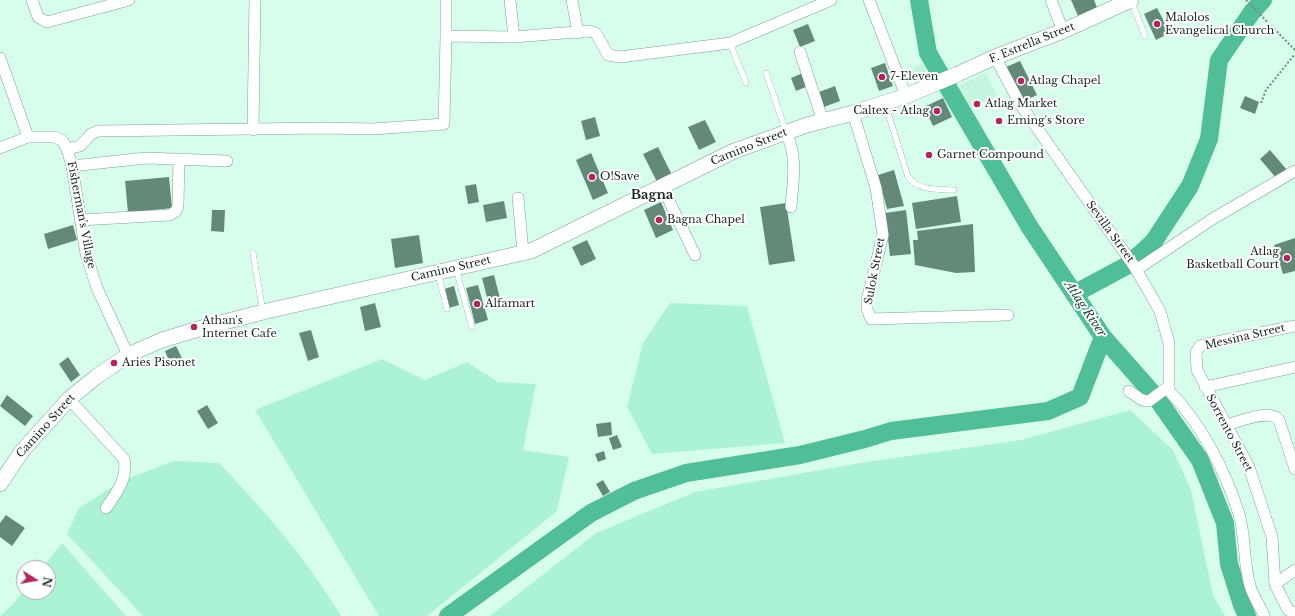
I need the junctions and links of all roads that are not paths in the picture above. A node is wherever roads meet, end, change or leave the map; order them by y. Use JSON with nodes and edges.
{"nodes":[{"id":1,"x":32,"y":0,"type":"edge"},
{"id":2,"x":129,"y":0,"type":"edge"},
{"id":3,"x":255,"y":0,"type":"edge"},
{"id":4,"x":446,"y":0,"type":"edge"},
{"id":5,"x":510,"y":0,"type":"edge"},
{"id":6,"x":572,"y":0,"type":"edge"},
{"id":7,"x":831,"y":0,"type":"edge"},
{"id":8,"x":869,"y":0,"type":"edge"},
{"id":9,"x":1051,"y":0,"type":"edge"},
{"id":10,"x":1131,"y":0,"type":"edge"},
{"id":11,"x":1063,"y":31,"type":"junction"},
{"id":12,"x":578,"y":32,"type":"junction"},
{"id":13,"x":446,"y":36,"type":"junction"},
{"id":14,"x":1146,"y":36,"type":"dead end"},
{"id":15,"x":514,"y":37,"type":"junction"},
{"id":16,"x":730,"y":43,"type":"junction"},
{"id":17,"x":800,"y":52,"type":"dead end"},
{"id":18,"x":995,"y":57,"type":"junction"},
{"id":19,"x":0,"y":58,"type":"edge"},
{"id":20,"x":766,"y":73,"type":"dead end"},
{"id":21,"x":746,"y":82,"type":"dead end"},
{"id":22,"x":933,"y":85,"type":"joint"},
{"id":23,"x":906,"y":96,"type":"junction"},
{"id":24,"x":885,"y":103,"type":"junction"},
{"id":25,"x":853,"y":113,"type":"junction"},
{"id":26,"x":823,"y":121,"type":"junction"},
{"id":27,"x":253,"y":130,"type":"junction"},
{"id":28,"x":786,"y":132,"type":"junction"},
{"id":29,"x":28,"y":137,"type":"junction"},
{"id":30,"x":0,"y":148,"type":"edge"},
{"id":31,"x":68,"y":149,"type":"junction"},
{"id":32,"x":179,"y":159,"type":"junction"},
{"id":33,"x":227,"y":161,"type":"dead end"},
{"id":34,"x":72,"y":166,"type":"junction"},
{"id":35,"x":1295,"y":171,"type":"edge"},
{"id":36,"x":662,"y":186,"type":"junction"},
{"id":37,"x":954,"y":190,"type":"dead end"},
{"id":38,"x":518,"y":198,"type":"dead end"},
{"id":39,"x":790,"y":208,"type":"dead end"},
{"id":40,"x":80,"y":220,"type":"junction"},
{"id":41,"x":523,"y":252,"type":"junction"},
{"id":42,"x":253,"y":253,"type":"dead end"},
{"id":43,"x":695,"y":255,"type":"dead end"},
{"id":44,"x":1133,"y":265,"type":"junction"},
{"id":45,"x":456,"y":269,"type":"junction"},
{"id":46,"x":438,"y":273,"type":"junction"},
{"id":47,"x":447,"y":309,"type":"dead end"},
{"id":48,"x":263,"y":312,"type":"junction"},
{"id":49,"x":1008,"y":314,"type":"dead end"},
{"id":50,"x":472,"y":326,"type":"dead end"},
{"id":51,"x":1295,"y":326,"type":"edge"},
{"id":52,"x":1196,"y":352,"type":"joint"},
{"id":53,"x":128,"y":355,"type":"junction"},
{"id":54,"x":1295,"y":366,"type":"edge"},
{"id":55,"x":1205,"y":387,"type":"junction"},
{"id":56,"x":1166,"y":388,"type":"junction"},
{"id":57,"x":1128,"y":391,"type":"dead end"},
{"id":58,"x":69,"y":399,"type":"junction"},
{"id":59,"x":1226,"y":425,"type":"junction"},
{"id":60,"x":1295,"y":469,"type":"edge"},
{"id":61,"x":0,"y":484,"type":"edge"},
{"id":62,"x":106,"y":508,"type":"dead end"},
{"id":63,"x":1295,"y":570,"type":"edge"},
{"id":64,"x":1276,"y":584,"type":"junction"},
{"id":65,"x":1295,"y":613,"type":"edge"},
{"id":66,"x":1264,"y":616,"type":"edge"}],
"edges":[{"from":1,"to":2,"type":"street"},
{"from":3,"to":27,"type":"street"},
{"from":4,"to":13,"type":"street"},
{"from":5,"to":15,"type":"street"},
{"from":6,"to":12,"type":"street"},
{"from":7,"to":16,"type":"street"},
{"from":8,"to":23,"type":"street"},
{"from":9,"to":11,"type":"street"},
{"from":10,"to":11,"type":"main road","name":"F. Estrella Street"},
{"from":10,"to":14,"type":"lane"},
{"from":11,"to":18,"type":"main road","name":"F. Estrella Street"},
{"from":12,"to":15,"type":"street"},
{"from":12,"to":16,"type":"street"},
{"from":13,"to":15,"type":"street"},
{"from":13,"to":27,"type":"street"},
{"from":16,"to":21,"type":"lane"},
{"from":17,"to":26,"type":"street"},
{"from":18,"to":22,"type":"main road","name":"F. Estrella Street"},
{"from":18,"to":44,"type":"street","name":"Sevilla Street"},
{"from":19,"to":29,"type":"street"},
{"from":20,"to":28,"type":"lane"},
{"from":22,"to":23,"type":"main road","name":"Camino Street"},
{"from":23,"to":24,"type":"main road","name":"Camino Street"},
{"from":24,"to":25,"type":"main road","name":"Camino Street"},
{"from":24,"to":37,"type":"lane"},
{"from":25,"to":26,"type":"main road","name":"Camino Street"},
{"from":25,"to":49,"type":"street","name":"Sulok Street"},
{"from":26,"to":28,"type":"main road","name":"Camino Street"},
{"from":27,"to":31,"type":"street"},
{"from":28,"to":36,"type":"main road","name":"Camino Street"},
{"from":28,"to":39,"type":"street"},
{"from":29,"to":30,"type":"street"},
{"from":29,"to":31,"type":"street","name":"Fisherman's Village"},
{"from":31,"to":34,"type":"street","name":"Fisherman's Village"},
{"from":32,"to":33,"type":"street"},
{"from":32,"to":34,"type":"street"},
{"from":32,"to":40,"type":"street"},
{"from":34,"to":40,"type":"street","name":"Fisherman's Village"},
{"from":35,"to":44,"type":"street","name":"Sevilla Street"},
{"from":36,"to":41,"type":"main road","name":"Camino Street"},
{"from":36,"to":43,"type":"street"},
{"from":38,"to":41,"type":"street"},
{"from":40,"to":53,"type":"street","name":"Fisherman's Village"},
{"from":41,"to":45,"type":"main road","name":"Camino Street"},
{"from":42,"to":48,"type":"lane"},
{"from":44,"to":56,"type":"street"},
{"from":45,"to":46,"type":"main road","name":"Camino Street"},
{"from":45,"to":50,"type":"lane"},
{"from":46,"to":47,"type":"lane"},
{"from":46,"to":48,"type":"main road","name":"Camino Street"},
{"from":48,"to":53,"type":"main road","name":"Camino Street"},
{"from":51,"to":52,"type":"street","name":"Messina Street"},
{"from":52,"to":55,"type":"street","name":"Sorrento Street"},
{"from":53,"to":58,"type":"main road","name":"Camino Street"},
{"from":54,"to":55,"type":"street"},
{"from":55,"to":59,"type":"street","name":"Sorrento Street"},
{"from":56,"to":57,"type":"street"},
{"from":56,"to":66,"type":"street"},
{"from":58,"to":61,"type":"main road","name":"Camino Street"},
{"from":58,"to":62,"type":"street"},
{"from":59,"to":60,"type":"street"},
{"from":59,"to":64,"type":"street","name":"Sorrento Street"},
{"from":63,"to":64,"type":"street"},
{"from":64,"to":65,"type":"street","name":"Sorrento Street"}]}
